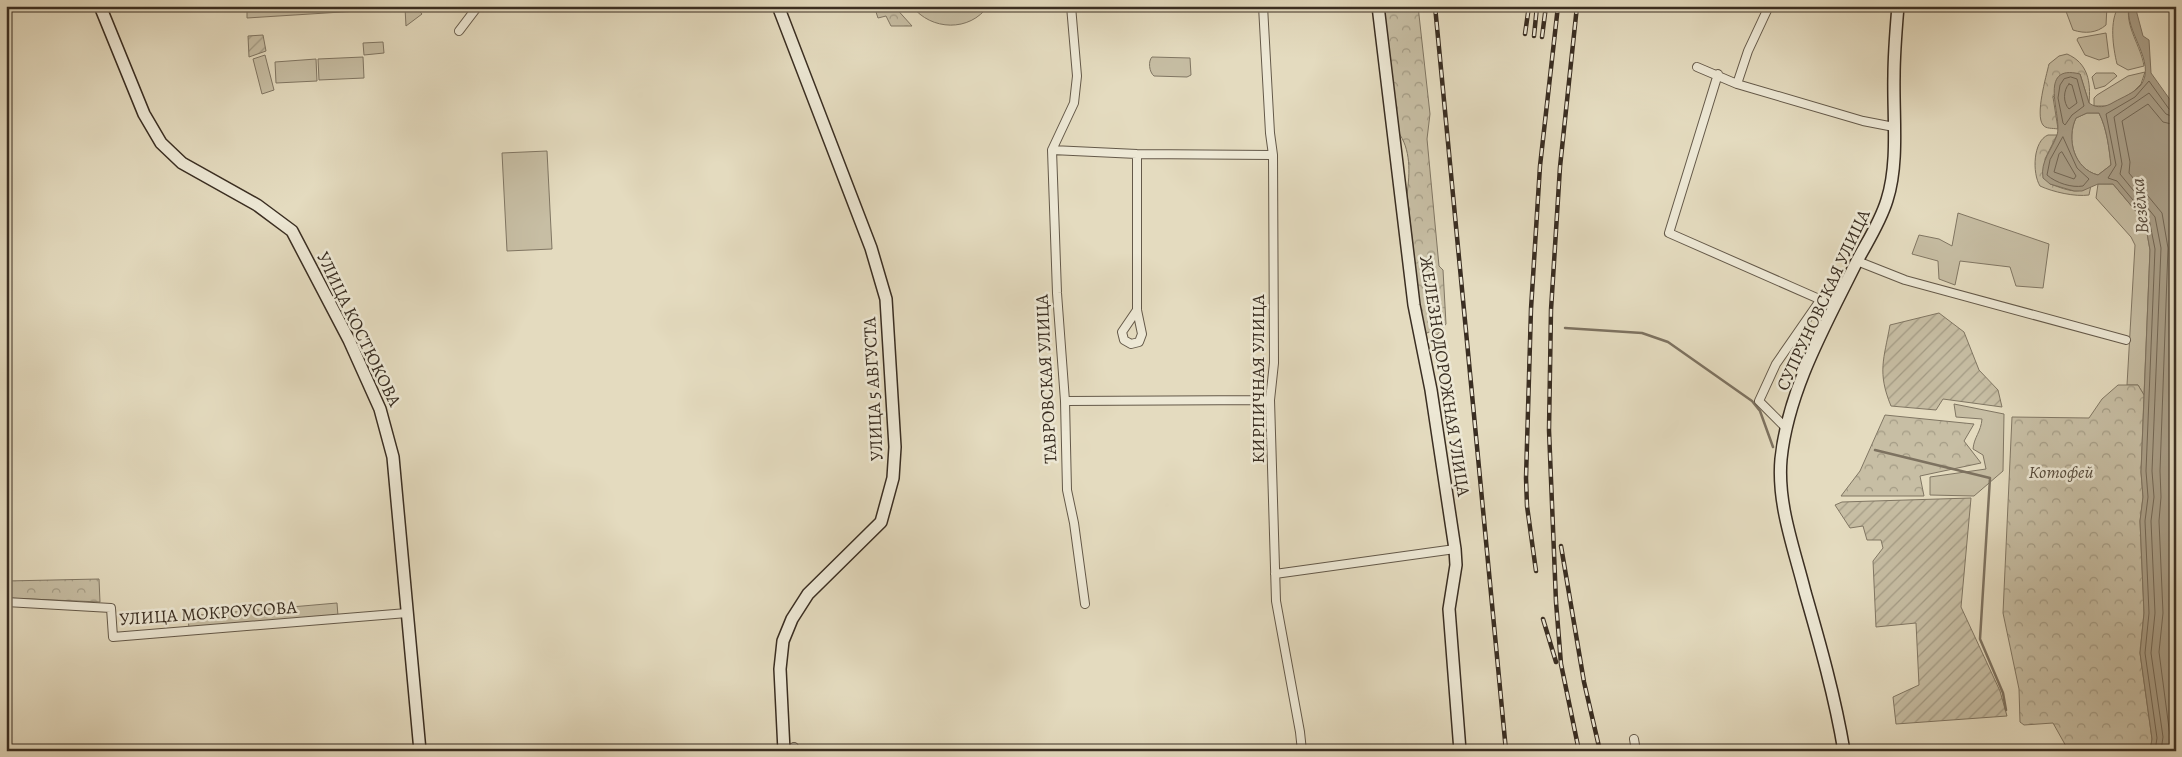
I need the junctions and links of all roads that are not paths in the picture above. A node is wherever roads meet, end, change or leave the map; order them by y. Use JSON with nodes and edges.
{"nodes":[{"id":1,"x":100,"y":6,"type":"edge"},
{"id":2,"x":478,"y":6,"type":"edge"},
{"id":3,"x":778,"y":6,"type":"edge"},
{"id":4,"x":1071,"y":6,"type":"edge"},
{"id":5,"x":1263,"y":6,"type":"edge"},
{"id":6,"x":1378,"y":6,"type":"edge"},
{"id":7,"x":1769,"y":6,"type":"edge"},
{"id":8,"x":1898,"y":6,"type":"edge"},
{"id":9,"x":2175,"y":6,"type":"edge"},
{"id":10,"x":2176,"y":10,"type":"edge"},
{"id":11,"x":460,"y":31,"type":"dead end"},
{"id":12,"x":1697,"y":67,"type":"dead end"},
{"id":13,"x":1718,"y":74,"type":"junction"},
{"id":14,"x":1737,"y":84,"type":"junction"},
{"id":15,"x":1894,"y":127,"type":"junction"},
{"id":16,"x":1052,"y":150,"type":"junction"},
{"id":17,"x":1137,"y":154,"type":"junction"},
{"id":18,"x":1273,"y":155,"type":"junction"},
{"id":19,"x":1857,"y":261,"type":"junction"},
{"id":20,"x":1821,"y":299,"type":"junction"},
{"id":21,"x":1835,"y":306,"type":"junction"},
{"id":22,"x":1137,"y":310,"type":"dead end"},
{"id":23,"x":2126,"y":340,"type":"dead end"},
{"id":24,"x":1270,"y":400,"type":"junction"},
{"id":25,"x":1064,"y":402,"type":"junction"},
{"id":26,"x":1787,"y":430,"type":"junction"},
{"id":27,"x":1455,"y":550,"type":"junction"},
{"id":28,"x":1275,"y":574,"type":"junction"},
{"id":29,"x":6,"y":602,"type":"edge"},
{"id":30,"x":1085,"y":604,"type":"dead end"},
{"id":31,"x":407,"y":613,"type":"junction"},
{"id":32,"x":1634,"y":739,"type":"dead end"},
{"id":33,"x":791,"y":750,"type":"edge"},
{"id":34,"x":420,"y":751,"type":"edge"},
{"id":35,"x":1302,"y":751,"type":"edge"},
{"id":36,"x":1460,"y":751,"type":"edge"},
{"id":37,"x":1636,"y":751,"type":"edge"},
{"id":38,"x":1844,"y":751,"type":"edge"}],
"edges":[{"from":1,"to":31,"type":"street","name":"УЛИЦА КОСТЮКОВА"},
{"from":2,"to":11,"type":"street"},
{"from":3,"to":33,"type":"street","name":"УЛИЦА 5 АВГУСТА"},
{"from":4,"to":16,"type":"street"},
{"from":5,"to":18,"type":"street","name":"КИРПИЧНАЯ УЛИЦА"},
{"from":6,"to":27,"type":"street","name":"ЖЕЛЕЗНОДОРОЖНАЯ УЛИЦА"},
{"from":7,"to":14,"type":"street"},
{"from":8,"to":15,"type":"street","name":"СУПРУНОВСКАЯ УЛИЦА"},
{"from":9,"to":10,"type":"street"},
{"from":12,"to":13,"type":"street"},
{"from":13,"to":14,"type":"street"},
{"from":13,"to":20,"type":"street"},
{"from":14,"to":15,"type":"street"},
{"from":15,"to":19,"type":"street","name":"СУПРУНОВСКАЯ УЛИЦА"},
{"from":16,"to":17,"type":"street"},
{"from":16,"to":25,"type":"street","name":"ТАВРОВСКАЯ УЛИЦА"},
{"from":17,"to":18,"type":"street"},
{"from":17,"to":22,"type":"street"},
{"from":18,"to":24,"type":"street","name":"КИРПИЧНАЯ УЛИЦА"},
{"from":19,"to":21,"type":"street","name":"СУПРУНОВСКАЯ УЛИЦА"},
{"from":19,"to":23,"type":"street"},
{"from":20,"to":21,"type":"street"},
{"from":20,"to":26,"type":"street"},
{"from":21,"to":26,"type":"street","name":"СУПРУНОВСКАЯ УЛИЦА"},
{"from":24,"to":25,"type":"street"},
{"from":24,"to":28,"type":"street","name":"КИРПИЧНАЯ УЛИЦА"},
{"from":25,"to":30,"type":"street","name":"ТАВРОВСКАЯ УЛИЦА"},
{"from":26,"to":38,"type":"street","name":"СУПРУНОВСКАЯ УЛИЦА"},
{"from":27,"to":28,"type":"street"},
{"from":27,"to":36,"type":"street","name":"ЖЕЛЕЗНОДОРОЖНАЯ УЛИЦА"},
{"from":28,"to":35,"type":"street","name":"КИРПИЧНАЯ УЛИЦА"},
{"from":29,"to":31,"type":"street","name":"УЛИЦА МОКРОУСОВА"},
{"from":31,"to":34,"type":"street","name":"УЛИЦА КОСТЮКОВА"},
{"from":32,"to":37,"type":"street"}]}
